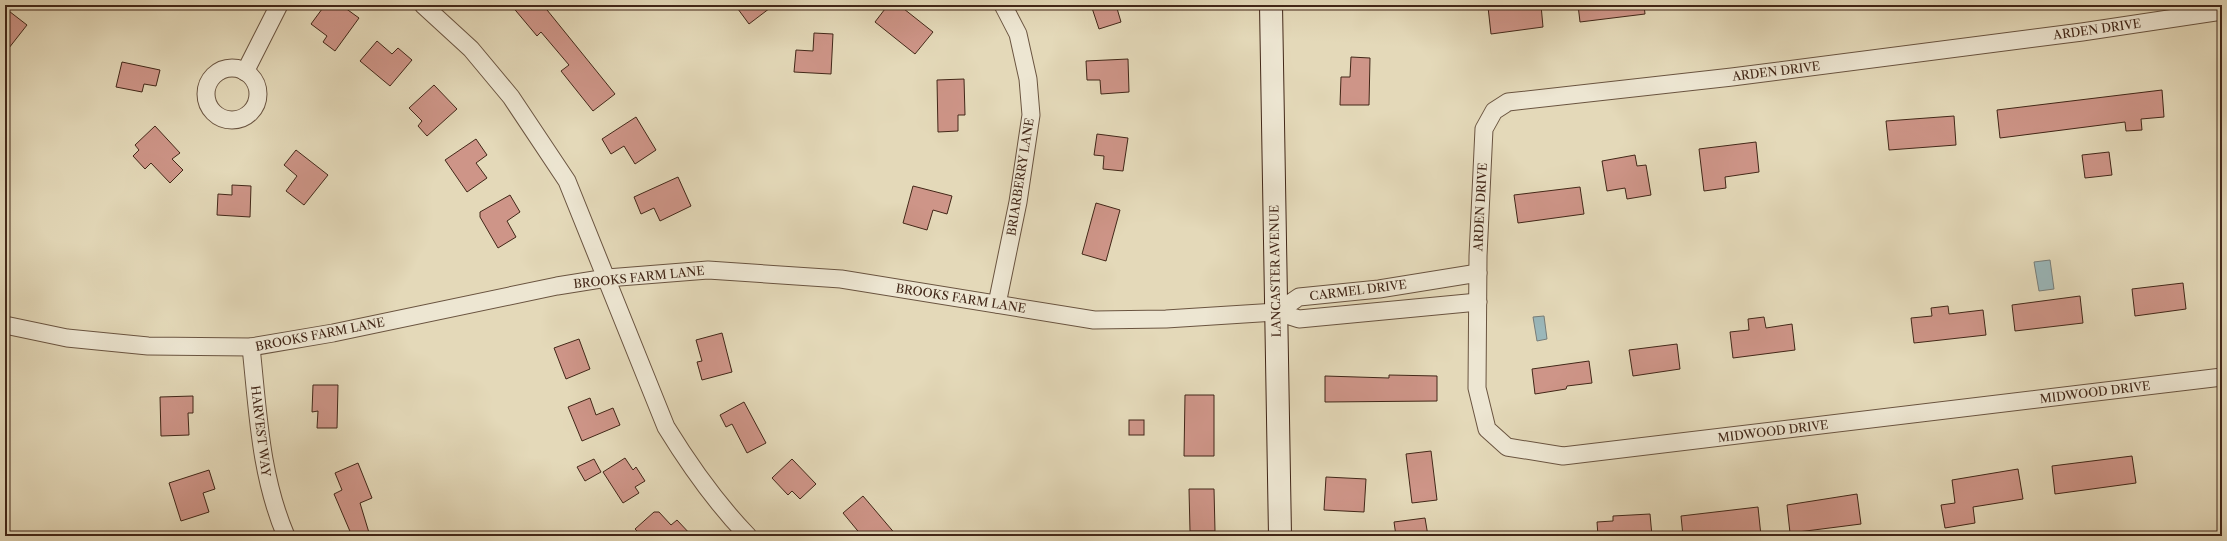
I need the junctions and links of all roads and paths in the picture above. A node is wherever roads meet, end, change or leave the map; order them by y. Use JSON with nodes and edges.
{"nodes":[{"id":1,"x":279,"y":5,"type":"edge"},
{"id":2,"x":423,"y":5,"type":"edge"},
{"id":3,"x":1003,"y":5,"type":"edge"},
{"id":4,"x":1271,"y":5,"type":"edge"},
{"id":5,"x":2222,"y":11,"type":"edge"},
{"id":6,"x":245,"y":72,"type":"dead end"},
{"id":7,"x":1478,"y":273,"type":"junction"},
{"id":8,"x":607,"y":278,"type":"junction"},
{"id":9,"x":1478,"y":302,"type":"junction"},
{"id":10,"x":997,"y":304,"type":"junction"},
{"id":11,"x":1277,"y":312,"type":"junction"},
{"id":12,"x":5,"y":325,"type":"edge"},
{"id":13,"x":251,"y":347,"type":"junction"},
{"id":14,"x":2222,"y":377,"type":"edge"},
{"id":15,"x":286,"y":536,"type":"edge"},
{"id":16,"x":748,"y":536,"type":"edge"},
{"id":17,"x":1280,"y":536,"type":"edge"}],
"edges":[{"from":1,"to":6,"type":"street"},
{"from":2,"to":8,"type":"street"},
{"from":3,"to":10,"type":"street","name":"BRIARBERRY LANE"},
{"from":4,"to":11,"type":"main road","name":"LANCASTER AVENUE"},
{"from":5,"to":7,"type":"street","name":"ARDEN DRIVE"},
{"from":7,"to":9,"type":"street","name":"MIDWOOD DRIVE"},
{"from":7,"to":11,"type":"street","name":"CARMEL DRIVE"},
{"from":8,"to":10,"type":"street","name":"BROOKS FARM LANE"},
{"from":8,"to":13,"type":"street","name":"BROOKS FARM LANE"},
{"from":8,"to":16,"type":"street"},
{"from":9,"to":11,"type":"street","name":"CARMEL DRIVE"},
{"from":9,"to":14,"type":"street","name":"MIDWOOD DRIVE"},
{"from":10,"to":11,"type":"street","name":"BROOKS FARM LANE"},
{"from":11,"to":17,"type":"main road","name":"LANCASTER AVENUE"},
{"from":12,"to":13,"type":"street","name":"BROOKS FARM LANE"},
{"from":13,"to":15,"type":"street","name":"HARVEST WAY"}]}
